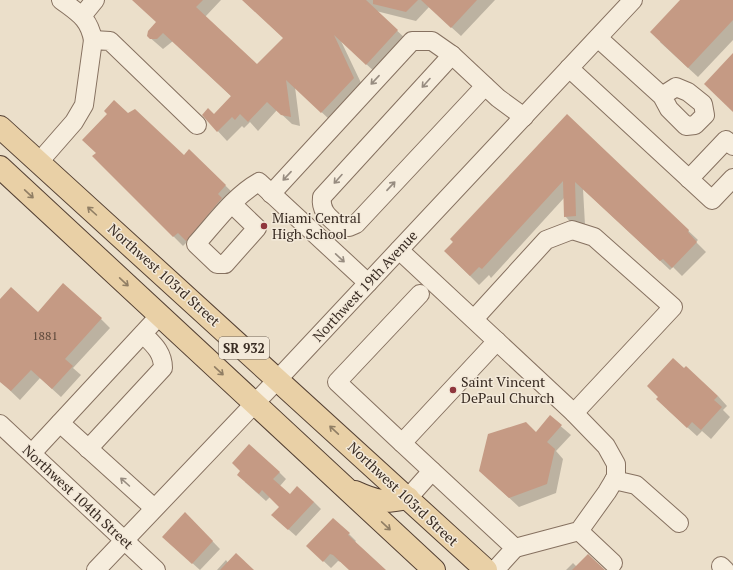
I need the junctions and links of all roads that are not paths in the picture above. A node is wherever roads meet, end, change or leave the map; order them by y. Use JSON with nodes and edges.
{"nodes":[{"id":1,"x":61,"y":0,"type":"edge"},
{"id":2,"x":95,"y":0,"type":"edge"},
{"id":3,"x":633,"y":0,"type":"edge"},
{"id":4,"x":82,"y":16,"type":"junction"},
{"id":5,"x":598,"y":38,"type":"junction"},
{"id":6,"x":93,"y":40,"type":"junction"},
{"id":7,"x":452,"y":55,"type":"junction"},
{"id":8,"x":570,"y":68,"type":"junction"},
{"id":9,"x":485,"y":86,"type":"junction"},
{"id":10,"x":662,"y":96,"type":"dead end"},
{"id":11,"x":524,"y":116,"type":"junction"},
{"id":12,"x":197,"y":125,"type":"dead end"},
{"id":13,"x":0,"y":127,"type":"edge"},
{"id":14,"x":733,"y":146,"type":"edge"},
{"id":15,"x":39,"y":162,"type":"junction"},
{"id":16,"x":0,"y":167,"type":"edge"},
{"id":17,"x":733,"y":178,"type":"edge"},
{"id":18,"x":689,"y":179,"type":"junction"},
{"id":19,"x":271,"y":194,"type":"junction"},
{"id":20,"x":232,"y":204,"type":"dead end"},
{"id":21,"x":399,"y":250,"type":"junction"},
{"id":22,"x":368,"y":284,"type":"junction"},
{"id":23,"x":420,"y":294,"type":"dead end"},
{"id":24,"x":160,"y":315,"type":"junction"},
{"id":25,"x":474,"y":319,"type":"junction"},
{"id":26,"x":142,"y":334,"type":"junction"},
{"id":27,"x":497,"y":341,"type":"junction"},
{"id":28,"x":278,"y":379,"type":"junction"},
{"id":29,"x":255,"y":404,"type":"junction"},
{"id":30,"x":574,"y":413,"type":"junction"},
{"id":31,"x":60,"y":423,"type":"junction"},
{"id":32,"x":0,"y":424,"type":"edge"},
{"id":33,"x":402,"y":443,"type":"junction"},
{"id":34,"x":88,"y":449,"type":"junction"},
{"id":35,"x":32,"y":453,"type":"junction"},
{"id":36,"x":432,"y":471,"type":"junction"},
{"id":37,"x":614,"y":480,"type":"junction"},
{"id":38,"x":343,"y":486,"type":"junction"},
{"id":39,"x":408,"y":498,"type":"junction"},
{"id":40,"x":154,"y":508,"type":"junction"},
{"id":41,"x":679,"y":523,"type":"dead end"},
{"id":42,"x":579,"y":531,"type":"junction"},
{"id":43,"x":124,"y":540,"type":"junction"},
{"id":44,"x":515,"y":548,"type":"junction"},
{"id":45,"x":613,"y":563,"type":"dead end"},
{"id":46,"x":96,"y":570,"type":"edge"},
{"id":47,"x":156,"y":570,"type":"edge"},
{"id":48,"x":434,"y":570,"type":"edge"},
{"id":49,"x":486,"y":570,"type":"edge"},
{"id":50,"x":495,"y":570,"type":"edge"}],
"edges":[{"from":1,"to":4,"type":"street"},
{"from":2,"to":4,"type":"street"},
{"from":3,"to":5,"type":"street","name":"Northwest 19th Avenue"},
{"from":4,"to":6,"type":"street"},
{"from":5,"to":8,"type":"street","name":"Northwest 19th Avenue"},
{"from":5,"to":10,"type":"street"},
{"from":6,"to":12,"type":"street"},
{"from":6,"to":15,"type":"street"},
{"from":7,"to":9,"type":"street"},
{"from":7,"to":9,"type":"street","one_way":true},
{"from":7,"to":19,"type":"street","one_way":true},
{"from":8,"to":11,"type":"street","name":"Northwest 19th Avenue"},
{"from":8,"to":18,"type":"street"},
{"from":9,"to":11,"type":"street"},
{"from":11,"to":21,"type":"street","name":"Northwest 19th Avenue"},
{"from":13,"to":15,"type":"main road","name":"Northwest 103rd Street","number":"SR 932"},
{"from":14,"to":18,"type":"street"},
{"from":28,"to":15,"type":"main road","name":"Northwest 103rd Street","number":"SR 932","one_way":true},
{"from":16,"to":24,"type":"main road","number":"SR 932","one_way":true},
{"from":17,"to":18,"type":"street"},
{"from":19,"to":20,"type":"street"},
{"from":19,"to":22,"type":"street","one_way":true},
{"from":21,"to":22,"type":"street","name":"Northwest 19th Avenue"},
{"from":21,"to":25,"type":"street"},
{"from":22,"to":28,"type":"street","name":"Northwest 19th Avenue"},
{"from":23,"to":33,"type":"street"},
{"from":24,"to":26,"type":"street"},
{"from":24,"to":29,"type":"main road","number":"SR 932","one_way":true},
{"from":25,"to":27,"type":"street"},
{"from":25,"to":30,"type":"street"},
{"from":26,"to":31,"type":"street"},
{"from":26,"to":34,"type":"street"},
{"from":27,"to":30,"type":"street"},
{"from":27,"to":33,"type":"street"},
{"from":28,"to":29,"type":"street","name":"Northwest 19th Avenue"},
{"from":39,"to":28,"type":"main road","name":"Northwest 103rd Street","number":"SR 932","one_way":true},
{"from":29,"to":38,"type":"main road","number":"SR 932"},
{"from":29,"to":40,"type":"street","name":"Northwest 19th Avenue"},
{"from":30,"to":37,"type":"street"},
{"from":31,"to":34,"type":"street"},
{"from":31,"to":35,"type":"street"},
{"from":32,"to":35,"type":"street","name":"Northwest 104th Street"},
{"from":33,"to":36,"type":"street"},
{"from":40,"to":34,"type":"street","one_way":true},
{"from":35,"to":43,"type":"street","name":"Northwest 104th Street"},
{"from":36,"to":39,"type":"street"},
{"from":36,"to":44,"type":"street"},
{"from":37,"to":41,"type":"street"},
{"from":37,"to":42,"type":"street"},
{"from":38,"to":39,"type":"main road"},
{"from":38,"to":48,"type":"main road","number":"SR 932","one_way":true},
{"from":39,"to":49,"type":"main road","name":"Northwest 103rd Street","number":"SR 932"},
{"from":40,"to":43,"type":"street","name":"Northwest 19th Avenue"},
{"from":42,"to":44,"type":"street"},
{"from":42,"to":45,"type":"street"},
{"from":43,"to":46,"type":"street","name":"Northwest 19th Avenue"},
{"from":43,"to":47,"type":"street","name":"Northwest 104th Street"},
{"from":44,"to":50,"type":"street"}]}
